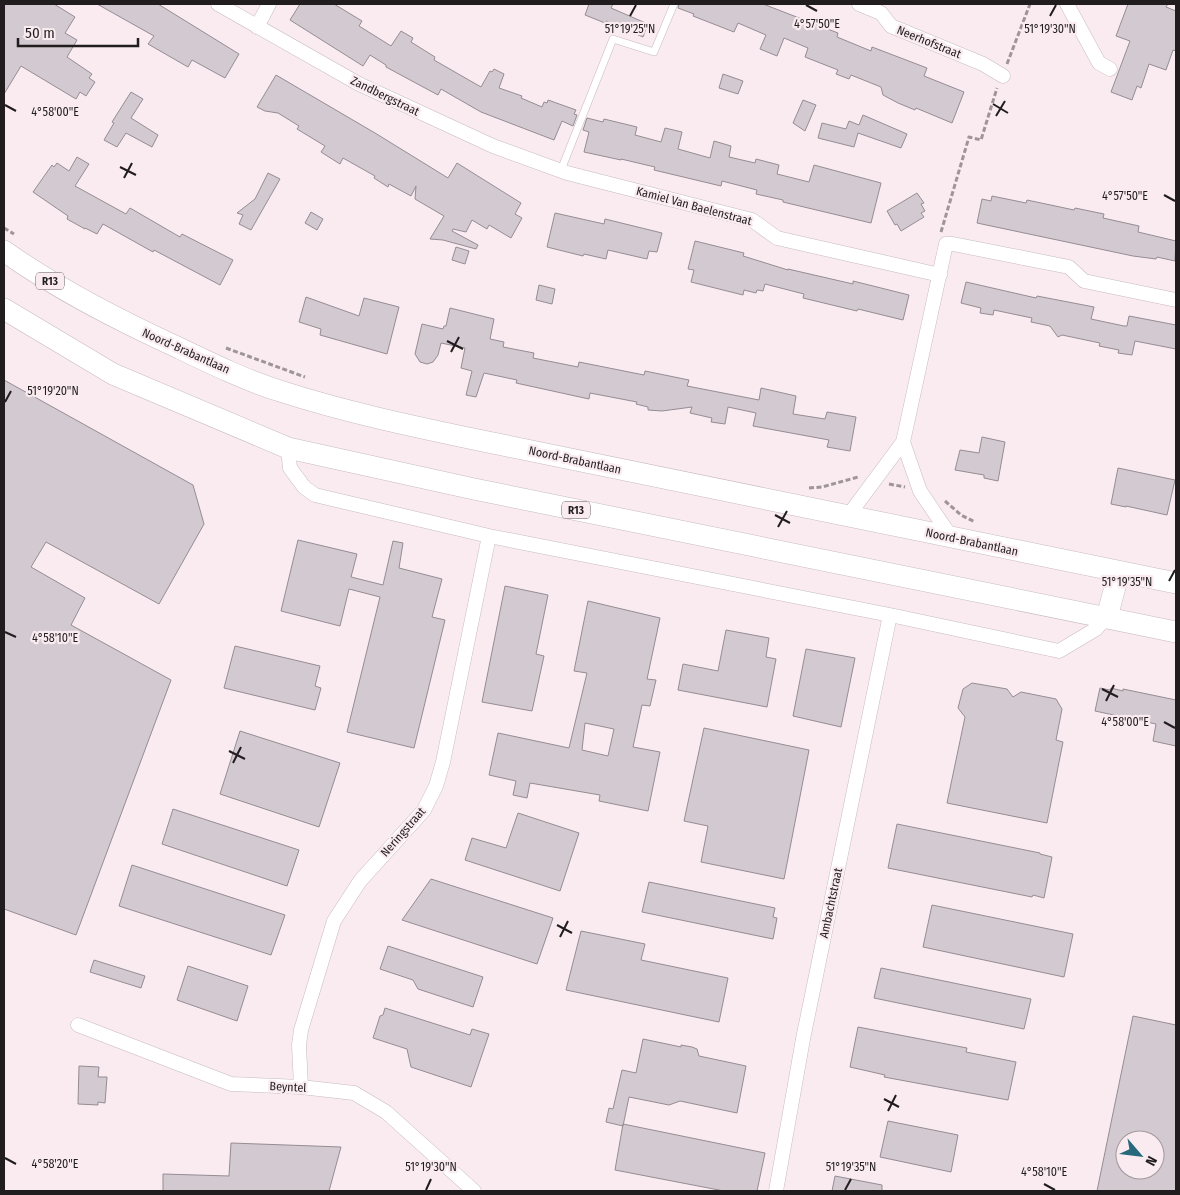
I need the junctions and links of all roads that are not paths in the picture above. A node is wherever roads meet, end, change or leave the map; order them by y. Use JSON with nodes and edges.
{"nodes":[{"id":1,"x":218,"y":4,"type":"edge"},
{"id":2,"x":269,"y":4,"type":"edge"},
{"id":3,"x":674,"y":4,"type":"edge"},
{"id":4,"x":858,"y":4,"type":"edge"},
{"id":5,"x":1067,"y":4,"type":"edge"},
{"id":6,"x":258,"y":27,"type":"junction"},
{"id":7,"x":1110,"y":69,"type":"dead end"},
{"id":8,"x":1003,"y":76,"type":"road end"},
{"id":9,"x":561,"y":170,"type":"junction"},
{"id":10,"x":10,"y":243,"type":"edge"},
{"id":11,"x":940,"y":276,"type":"junction"},
{"id":12,"x":1176,"y":300,"type":"edge"},
{"id":13,"x":4,"y":309,"type":"edge"},
{"id":14,"x":903,"y":442,"type":"junction"},
{"id":15,"x":288,"y":448,"type":"junction"},
{"id":16,"x":848,"y":516,"type":"junction"},
{"id":17,"x":489,"y":536,"type":"junction"},
{"id":18,"x":951,"y":537,"type":"junction"},
{"id":19,"x":1119,"y":572,"type":"junction"},
{"id":20,"x":1176,"y":583,"type":"edge"},
{"id":21,"x":890,"y":615,"type":"junction"},
{"id":22,"x":1107,"y":618,"type":"junction"},
{"id":23,"x":1176,"y":632,"type":"edge"},
{"id":24,"x":78,"y":1025,"type":"dead end"},
{"id":25,"x":301,"y":1087,"type":"junction"},
{"id":26,"x":474,"y":1191,"type":"edge"},
{"id":27,"x":776,"y":1191,"type":"edge"}],
"edges":[{"from":1,"to":6,"type":"street","name":"Zandbergstraat"},
{"from":2,"to":6,"type":"street"},
{"from":3,"to":9,"type":"lane"},
{"from":4,"to":8,"type":"street","name":"Neerhofstraat"},
{"from":5,"to":7,"type":"street"},
{"from":6,"to":9,"type":"street","name":"Zandbergstraat"},
{"from":9,"to":11,"type":"street","name":"Kamiel Van Baelenstraat"},
{"from":10,"to":16,"type":"main road","name":"Noord-Brabantlaan","number":"R13"},
{"from":11,"to":12,"type":"street"},
{"from":11,"to":14,"type":"street"},
{"from":13,"to":15,"type":"main road","number":"R13"},
{"from":14,"to":16,"type":"street"},
{"from":14,"to":18,"type":"street"},
{"from":15,"to":17,"type":"street"},
{"from":15,"to":22,"type":"main road","number":"R13"},
{"from":16,"to":18,"type":"main road","name":"Noord-Brabantlaan","number":"R13"},
{"from":17,"to":21,"type":"street"},
{"from":17,"to":25,"type":"street","name":"Neringstraat"},
{"from":18,"to":19,"type":"main road","name":"Noord-Brabantlaan","number":"R13"},
{"from":19,"to":20,"type":"main road","name":"Noord-Brabantlaan","number":"R13"},
{"from":19,"to":22,"type":"main road"},
{"from":21,"to":22,"type":"street"},
{"from":21,"to":27,"type":"street","name":"Ambachtstraat"},
{"from":22,"to":23,"type":"main road","number":"R13"},
{"from":24,"to":25,"type":"street","name":"Beyntel"},
{"from":25,"to":26,"type":"street","name":"Beyntel"}]}
